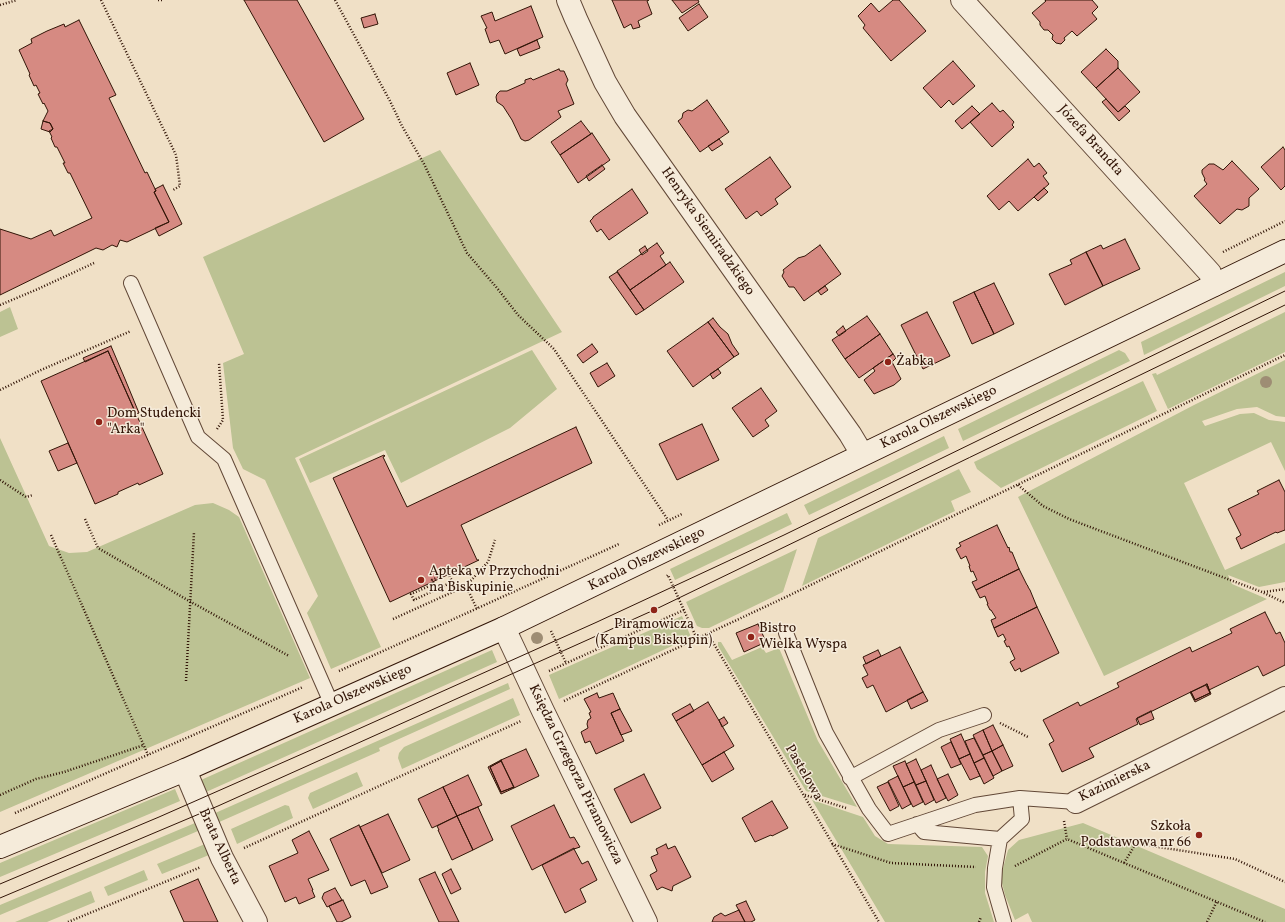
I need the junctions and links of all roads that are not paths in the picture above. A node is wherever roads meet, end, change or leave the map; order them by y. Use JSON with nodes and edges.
{"nodes":[{"id":1,"x":568,"y":0,"type":"edge"},
{"id":2,"x":962,"y":0,"type":"edge"},
{"id":3,"x":1285,"y":251,"type":"edge"},
{"id":4,"x":131,"y":283,"type":"dead end"},
{"id":5,"x":1214,"y":285,"type":"junction"},
{"id":6,"x":862,"y":454,"type":"junction"},
{"id":7,"x":504,"y":628,"type":"junction"},
{"id":8,"x":786,"y":633,"type":"dead end"},
{"id":9,"x":1285,"y":698,"type":"edge"},
{"id":10,"x":332,"y":705,"type":"junction"},
{"id":11,"x":984,"y":715,"type":"road end"},
{"id":12,"x":185,"y":770,"type":"junction"},
{"id":13,"x":850,"y":778,"type":"junction"},
{"id":14,"x":1020,"y":798,"type":"junction"},
{"id":15,"x":1076,"y":802,"type":"joint"},
{"id":16,"x":917,"y":824,"type":"junction"},
{"id":17,"x":1000,"y":839,"type":"junction"},
{"id":18,"x":0,"y":847,"type":"edge"},
{"id":19,"x":256,"y":922,"type":"edge"},
{"id":20,"x":646,"y":922,"type":"edge"},
{"id":21,"x":1004,"y":922,"type":"edge"}],
"edges":[{"from":1,"to":6,"type":"street","name":"Henryka Siemiradzkiego"},
{"from":2,"to":5,"type":"street","name":"Józefa Brandta"},
{"from":3,"to":5,"type":"street","name":"Karola Olszewskiego"},
{"from":4,"to":10,"type":"lane"},
{"from":5,"to":6,"type":"street","name":"Karola Olszewskiego"},
{"from":6,"to":7,"type":"street","name":"Karola Olszewskiego"},
{"from":7,"to":10,"type":"street","name":"Karola Olszewskiego"},
{"from":7,"to":20,"type":"street","name":"Księdza Grzegorza Piramowicza"},
{"from":8,"to":13,"type":"lane"},
{"from":9,"to":15,"type":"street","name":"Kazimierska"},
{"from":10,"to":12,"type":"street","name":"Karola Olszewskiego"},
{"from":11,"to":13,"type":"lane"},
{"from":12,"to":18,"type":"street","name":"Karola Olszewskiego"},
{"from":12,"to":19,"type":"street","name":"Brata Alberta"},
{"from":13,"to":16,"type":"lane","name":"Kazimierska"},
{"from":14,"to":15,"type":"lane","name":"Kazimierska"},
{"from":14,"to":16,"type":"lane","name":"Kazimierska"},
{"from":14,"to":17,"type":"lane"},
{"from":16,"to":17,"type":"lane"},
{"from":17,"to":21,"type":"lane"}]}
